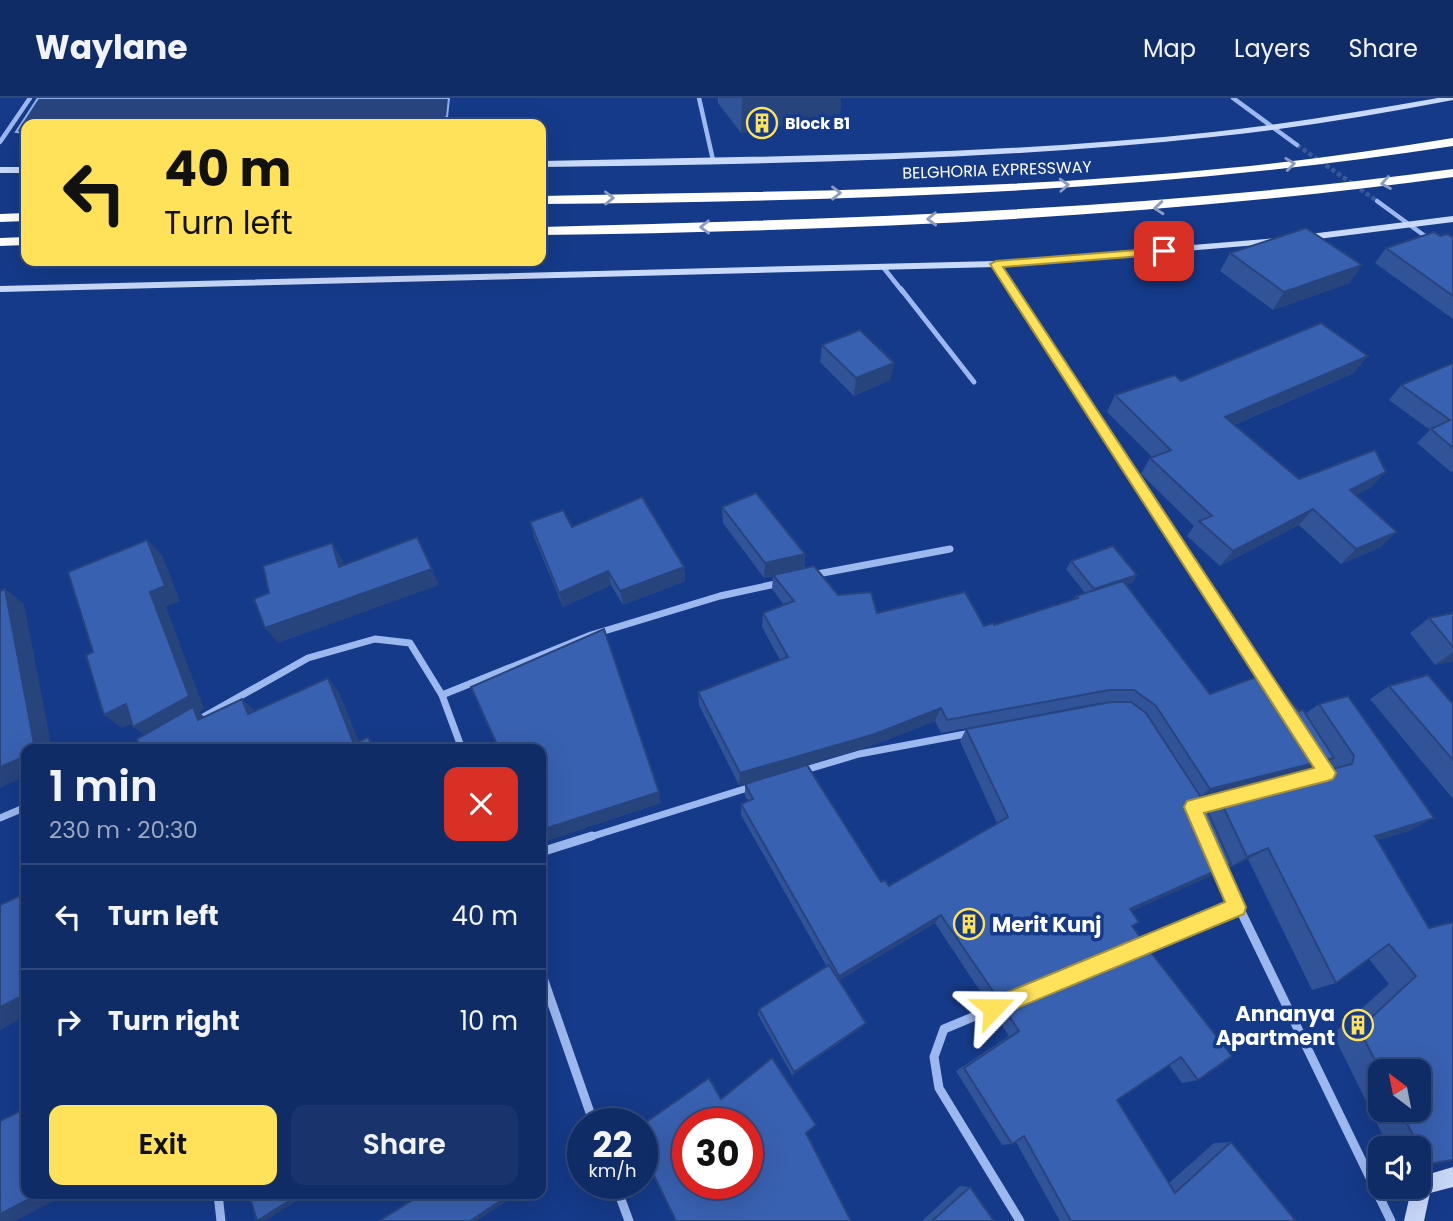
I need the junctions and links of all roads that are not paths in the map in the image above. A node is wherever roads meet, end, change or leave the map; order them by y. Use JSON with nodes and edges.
{"nodes":[{"id":1,"x":30,"y":98,"type":"edge"},
{"id":2,"x":699,"y":98,"type":"edge"},
{"id":3,"x":1233,"y":98,"type":"edge"},
{"id":4,"x":1452,"y":98,"type":"edge"},
{"id":5,"x":1271,"y":128,"type":"junction"},
{"id":6,"x":0,"y":142,"type":"edge"},
{"id":7,"x":1453,"y":142,"type":"edge"},
{"id":8,"x":1297,"y":145,"type":"tunnel mouth"},
{"id":9,"x":713,"y":160,"type":"junction"},
{"id":10,"x":546,"y":164,"type":"edge"},
{"id":11,"x":0,"y":170,"type":"edge"},
{"id":12,"x":21,"y":170,"type":"edge"},
{"id":13,"x":1453,"y":173,"type":"edge"},
{"id":14,"x":546,"y":200,"type":"edge"},
{"id":15,"x":1377,"y":201,"type":"tunnel mouth"},
{"id":16,"x":21,"y":217,"type":"edge"},
{"id":17,"x":0,"y":218,"type":"edge"},
{"id":18,"x":1453,"y":219,"type":"edge"},
{"id":19,"x":1410,"y":225,"type":"junction"},
{"id":20,"x":546,"y":231,"type":"edge"},
{"id":21,"x":1432,"y":240,"type":"edge"},
{"id":22,"x":21,"y":241,"type":"edge"},
{"id":23,"x":0,"y":242,"type":"edge"},
{"id":24,"x":996,"y":264,"type":"junction"},
{"id":25,"x":883,"y":267,"type":"junction"},
{"id":26,"x":0,"y":289,"type":"edge"},
{"id":27,"x":974,"y":382,"type":"dead end"},
{"id":28,"x":950,"y":549,"type":"dead end"},
{"id":29,"x":798,"y":578,"type":"edge"},
{"id":30,"x":785,"y":581,"type":"edge"},
{"id":31,"x":1274,"y":692,"type":"edge"},
{"id":32,"x":442,"y":695,"type":"junction"},
{"id":33,"x":192,"y":723,"type":"edge"},
{"id":34,"x":980,"y":731,"type":"edge"},
{"id":35,"x":460,"y":744,"type":"edge"},
{"id":36,"x":793,"y":774,"type":"edge"},
{"id":37,"x":766,"y":782,"type":"edge"},
{"id":38,"x":1186,"y":796,"type":"edge"},
{"id":39,"x":1233,"y":797,"type":"edge"},
{"id":40,"x":1193,"y":807,"type":"junction"},
{"id":41,"x":21,"y":809,"type":"edge"},
{"id":42,"x":0,"y":818,"type":"edge"},
{"id":43,"x":1199,"y":820,"type":"edge"},
{"id":44,"x":546,"y":850,"type":"edge"},
{"id":45,"x":1215,"y":857,"type":"edge"},
{"id":46,"x":1237,"y":907,"type":"junction"},
{"id":47,"x":546,"y":986,"type":"edge"},
{"id":48,"x":588,"y":1108,"type":"edge"},
{"id":49,"x":1453,"y":1177,"type":"edge"},
{"id":50,"x":219,"y":1199,"type":"edge"},
{"id":51,"x":621,"y":1199,"type":"edge"},
{"id":52,"x":221,"y":1221,"type":"edge"},
{"id":53,"x":629,"y":1221,"type":"edge"},
{"id":54,"x":1020,"y":1221,"type":"edge"},
{"id":55,"x":1391,"y":1221,"type":"edge"},
{"id":56,"x":1414,"y":1221,"type":"edge"}],
"edges":[{"from":1,"to":6,"type":"street"},
{"from":2,"to":9,"type":"street"},
{"from":3,"to":5,"type":"street"},
{"from":4,"to":5,"type":"street"},
{"from":5,"to":8,"type":"street"},
{"from":5,"to":9,"type":"street"},
{"from":14,"to":7,"type":"highway","name":"BELGHORIA EXPRESSWAY","one_way":true},
{"from":9,"to":10,"type":"street"},
{"from":11,"to":12,"type":"street"},
{"from":13,"to":20,"type":"highway","one_way":true},
{"from":15,"to":19,"type":"street"},
{"from":16,"to":17,"type":"highway"},
{"from":18,"to":19,"type":"street"},
{"from":19,"to":21,"type":"street"},
{"from":19,"to":24,"type":"street"},
{"from":22,"to":23,"type":"highway"},
{"from":24,"to":25,"type":"street"},
{"from":24,"to":31,"type":"street"},
{"from":25,"to":26,"type":"street"},
{"from":25,"to":27,"type":"street"},
{"from":28,"to":29,"type":"street"},
{"from":30,"to":32,"type":"street"},
{"from":32,"to":33,"type":"street"},
{"from":32,"to":35,"type":"street"},
{"from":34,"to":36,"type":"street"},
{"from":37,"to":44,"type":"street"},
{"from":38,"to":40,"type":"street"},
{"from":39,"to":40,"type":"street"},
{"from":40,"to":43,"type":"street"},
{"from":41,"to":42,"type":"street"},
{"from":45,"to":46,"type":"street"},
{"from":46,"to":54,"type":"street"},
{"from":46,"to":55,"type":"street"},
{"from":47,"to":48,"type":"street"},
{"from":49,"to":56,"type":"street"},
{"from":50,"to":52,"type":"street"},
{"from":51,"to":53,"type":"street"}]}
